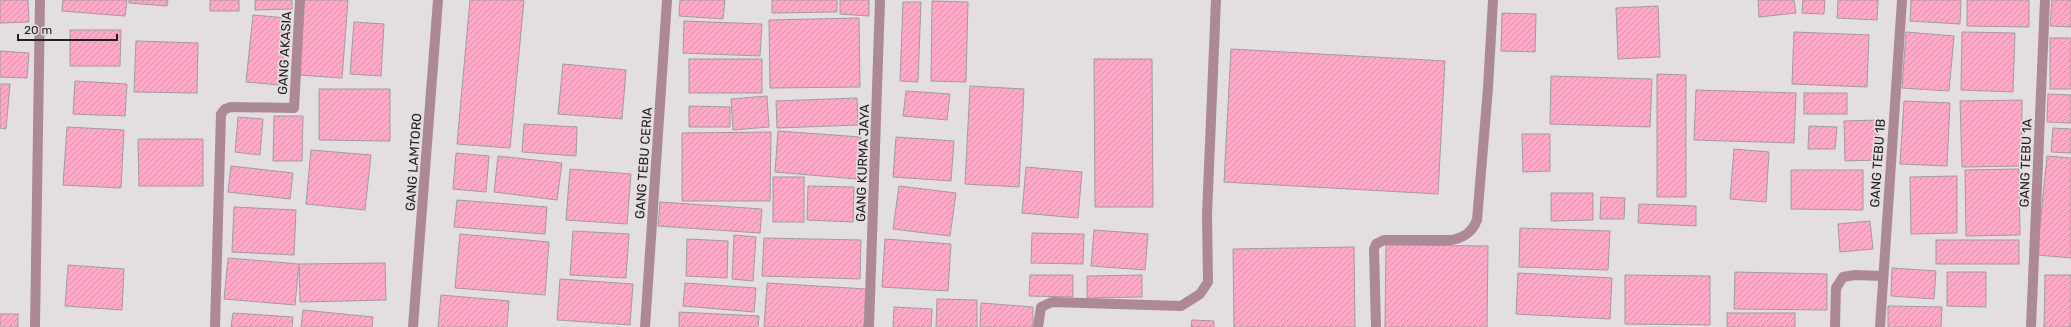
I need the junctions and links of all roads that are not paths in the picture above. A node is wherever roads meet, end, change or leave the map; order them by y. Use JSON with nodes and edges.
{"nodes":[{"id":1,"x":40,"y":0,"type":"edge"},
{"id":2,"x":300,"y":0,"type":"edge"},
{"id":3,"x":438,"y":0,"type":"edge"},
{"id":4,"x":666,"y":0,"type":"edge"},
{"id":5,"x":880,"y":0,"type":"edge"},
{"id":6,"x":1216,"y":0,"type":"edge"},
{"id":7,"x":1493,"y":0,"type":"edge"},
{"id":8,"x":1902,"y":0,"type":"edge"},
{"id":9,"x":2045,"y":0,"type":"edge"},
{"id":10,"x":1882,"y":276,"type":"junction"},
{"id":11,"x":35,"y":327,"type":"edge"},
{"id":12,"x":215,"y":327,"type":"edge"},
{"id":13,"x":413,"y":327,"type":"edge"},
{"id":14,"x":645,"y":327,"type":"edge"},
{"id":15,"x":869,"y":327,"type":"edge"},
{"id":16,"x":1038,"y":327,"type":"edge"},
{"id":17,"x":1376,"y":327,"type":"edge"},
{"id":18,"x":1835,"y":327,"type":"edge"},
{"id":19,"x":1880,"y":327,"type":"edge"},
{"id":20,"x":2031,"y":327,"type":"edge"}],
"edges":[{"from":1,"to":11,"type":"street"},
{"from":2,"to":12,"type":"street","name":"GANG AKASIA"},
{"from":3,"to":13,"type":"street","name":"GANG LAMTORO"},
{"from":4,"to":14,"type":"street","name":"GANG TEBU CERIA"},
{"from":5,"to":15,"type":"street","name":"GANG KURMA JAYA"},
{"from":6,"to":16,"type":"street"},
{"from":7,"to":17,"type":"street"},
{"from":8,"to":10,"type":"street","name":"GANG TEBU 1B"},
{"from":9,"to":20,"type":"street","name":"GANG TEBU 1A"},
{"from":10,"to":18,"type":"street"},
{"from":10,"to":19,"type":"street","name":"GANG TEBU 1B"}]}
